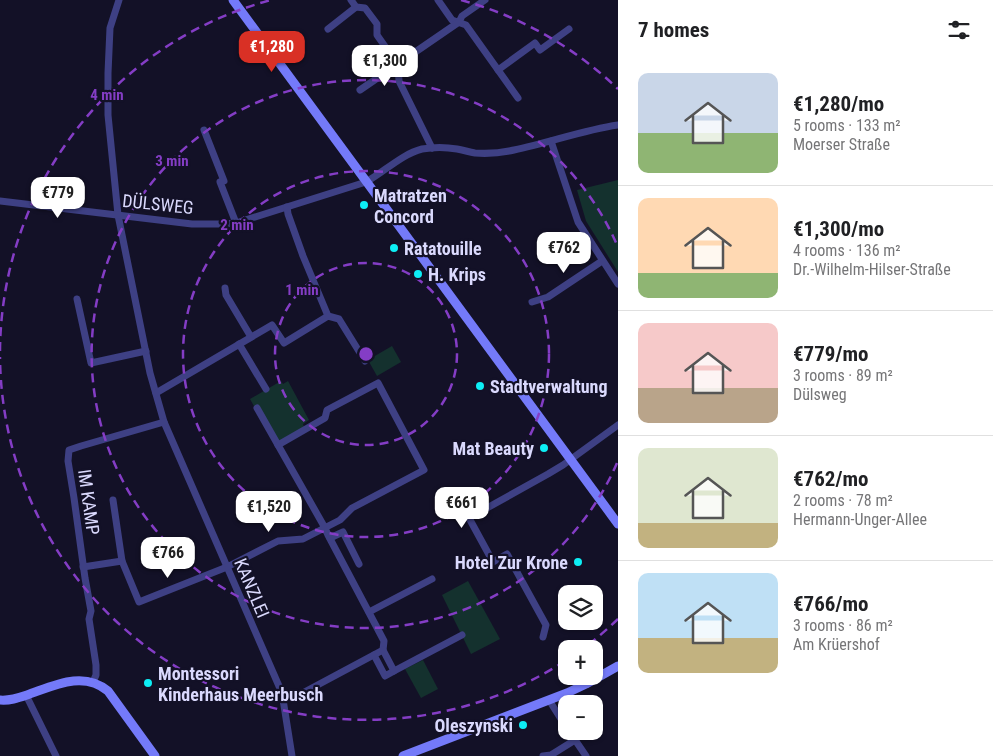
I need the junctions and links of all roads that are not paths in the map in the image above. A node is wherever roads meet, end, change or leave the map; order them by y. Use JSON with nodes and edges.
{"nodes":[{"id":1,"x":119,"y":0,"type":"edge"},
{"id":2,"x":233,"y":0,"type":"edge"},
{"id":3,"x":351,"y":0,"type":"edge"},
{"id":4,"x":438,"y":0,"type":"edge"},
{"id":5,"x":485,"y":0,"type":"edge"},
{"id":6,"x":356,"y":7,"type":"junction"},
{"id":7,"x":459,"y":22,"type":"junction"},
{"id":8,"x":328,"y":29,"type":"dead end"},
{"id":9,"x":569,"y":29,"type":"dead end"},
{"id":10,"x":398,"y":65,"type":"junction"},
{"id":11,"x":498,"y":70,"type":"junction"},
{"id":12,"x":386,"y":73,"type":"junction"},
{"id":13,"x":399,"y":81,"type":"junction"},
{"id":14,"x":360,"y":90,"type":"dead end"},
{"id":15,"x":518,"y":98,"type":"dead end"},
{"id":16,"x":618,"y":125,"type":"edge"},
{"id":17,"x":204,"y":130,"type":"dead end"},
{"id":18,"x":551,"y":141,"type":"junction"},
{"id":19,"x":432,"y":148,"type":"junction"},
{"id":20,"x":366,"y":182,"type":"junction"},
{"id":21,"x":0,"y":202,"type":"edge"},
{"id":22,"x":287,"y":207,"type":"junction"},
{"id":23,"x":118,"y":215,"type":"junction"},
{"id":24,"x":236,"y":223,"type":"junction"},
{"id":25,"x":602,"y":261,"type":"junction"},
{"id":26,"x":618,"y":284,"type":"edge"},
{"id":27,"x":225,"y":288,"type":"dead end"},
{"id":28,"x":77,"y":299,"type":"dead end"},
{"id":29,"x":532,"y":302,"type":"dead end"},
{"id":30,"x":328,"y":316,"type":"junction"},
{"id":31,"x":251,"y":337,"type":"junction"},
{"id":32,"x":239,"y":344,"type":"junction"},
{"id":33,"x":146,"y":351,"type":"junction"},
{"id":34,"x":365,"y":361,"type":"dead end"},
{"id":35,"x":266,"y":390,"type":"dead end"},
{"id":36,"x":156,"y":392,"type":"junction"},
{"id":37,"x":257,"y":408,"type":"dead end"},
{"id":38,"x":164,"y":422,"type":"junction"},
{"id":39,"x":618,"y":425,"type":"edge"},
{"id":40,"x":278,"y":445,"type":"junction"},
{"id":41,"x":570,"y":460,"type":"junction"},
{"id":42,"x":113,"y":500,"type":"dead end"},
{"id":43,"x":618,"y":524,"type":"edge"},
{"id":44,"x":325,"y":528,"type":"junction"},
{"id":45,"x":330,"y":538,"type":"junction"},
{"id":46,"x":122,"y":561,"type":"junction"},
{"id":47,"x":359,"y":564,"type":"dead end"},
{"id":48,"x":84,"y":567,"type":"junction"},
{"id":49,"x":227,"y":567,"type":"junction"},
{"id":50,"x":432,"y":579,"type":"dead end"},
{"id":51,"x":369,"y":612,"type":"junction"},
{"id":52,"x":462,"y":635,"type":"dead end"},
{"id":53,"x":543,"y":637,"type":"dead end"},
{"id":54,"x":383,"y":650,"type":"junction"},
{"id":55,"x":374,"y":655,"type":"junction"},
{"id":56,"x":618,"y":666,"type":"edge"},
{"id":57,"x":394,"y":671,"type":"junction"},
{"id":58,"x":94,"y":682,"type":"junction"},
{"id":59,"x":26,"y":695,"type":"junction"},
{"id":60,"x":283,"y":699,"type":"junction"},
{"id":61,"x":0,"y":700,"type":"edge"},
{"id":62,"x":549,"y":700,"type":"junction"},
{"id":63,"x":558,"y":714,"type":"edge"},
{"id":64,"x":575,"y":740,"type":"joint"},
{"id":65,"x":56,"y":756,"type":"edge"},
{"id":66,"x":155,"y":756,"type":"edge"},
{"id":67,"x":292,"y":756,"type":"edge"},
{"id":68,"x":403,"y":756,"type":"edge"},
{"id":69,"x":544,"y":756,"type":"edge"},
{"id":70,"x":586,"y":756,"type":"edge"}],
"edges":[{"from":1,"to":23,"type":"street","name":"KANZLEI"},
{"from":2,"to":20,"type":"main road"},
{"from":3,"to":6,"type":"street"},
{"from":4,"to":7,"type":"street"},
{"from":5,"to":7,"type":"street"},
{"from":6,"to":8,"type":"street"},
{"from":6,"to":10,"type":"street"},
{"from":7,"to":10,"type":"street"},
{"from":7,"to":11,"type":"street"},
{"from":9,"to":11,"type":"street"},
{"from":10,"to":12,"type":"street"},
{"from":10,"to":13,"type":"street"},
{"from":11,"to":15,"type":"street"},
{"from":12,"to":13,"type":"street"},
{"from":12,"to":14,"type":"street"},
{"from":13,"to":19,"type":"street"},
{"from":16,"to":18,"type":"street","name":"DÜLSWEG"},
{"from":17,"to":24,"type":"street"},
{"from":18,"to":19,"type":"street","name":"DÜLSWEG"},
{"from":18,"to":25,"type":"street"},
{"from":19,"to":20,"type":"street","name":"DÜLSWEG"},
{"from":20,"to":22,"type":"street","name":"DÜLSWEG"},
{"from":20,"to":41,"type":"main road"},
{"from":21,"to":23,"type":"street","name":"DÜLSWEG"},
{"from":22,"to":24,"type":"street","name":"DÜLSWEG"},
{"from":22,"to":30,"type":"street"},
{"from":23,"to":24,"type":"street","name":"DÜLSWEG"},
{"from":23,"to":33,"type":"street","name":"KANZLEI"},
{"from":25,"to":26,"type":"street"},
{"from":25,"to":29,"type":"street"},
{"from":27,"to":31,"type":"street"},
{"from":28,"to":33,"type":"street"},
{"from":30,"to":31,"type":"street"},
{"from":30,"to":34,"type":"street"},
{"from":31,"to":32,"type":"street"},
{"from":32,"to":35,"type":"street"},
{"from":32,"to":36,"type":"street"},
{"from":33,"to":36,"type":"street","name":"KANZLEI"},
{"from":36,"to":38,"type":"street","name":"KANZLEI"},
{"from":37,"to":40,"type":"street"},
{"from":38,"to":48,"type":"street","name":"IM KAMP"},
{"from":38,"to":49,"type":"street","name":"KANZLEI"},
{"from":39,"to":41,"type":"street"},
{"from":40,"to":44,"type":"street"},
{"from":40,"to":44,"type":"street"},
{"from":41,"to":43,"type":"main road"},
{"from":41,"to":53,"type":"street"},
{"from":42,"to":46,"type":"street","name":"IM KAMP"},
{"from":44,"to":45,"type":"street"},
{"from":44,"to":49,"type":"street"},
{"from":45,"to":47,"type":"street"},
{"from":45,"to":51,"type":"street"},
{"from":46,"to":48,"type":"street"},
{"from":46,"to":49,"type":"street","name":"IM KAMP"},
{"from":48,"to":58,"type":"street","name":"IM KAMP"},
{"from":49,"to":60,"type":"street","name":"KANZLEI"},
{"from":50,"to":51,"type":"street"},
{"from":51,"to":54,"type":"street"},
{"from":52,"to":57,"type":"street"},
{"from":54,"to":55,"type":"street"},
{"from":54,"to":57,"type":"street"},
{"from":55,"to":57,"type":"street"},
{"from":55,"to":60,"type":"street"},
{"from":56,"to":62,"type":"main road"},
{"from":58,"to":59,"type":"main road"},
{"from":58,"to":66,"type":"main road"},
{"from":59,"to":61,"type":"main road"},
{"from":59,"to":65,"type":"street"},
{"from":60,"to":67,"type":"street","name":"KANZLEI"},
{"from":62,"to":63,"type":"street"},
{"from":62,"to":68,"type":"main road"},
{"from":64,"to":69,"type":"street"},
{"from":64,"to":70,"type":"street"}]}
